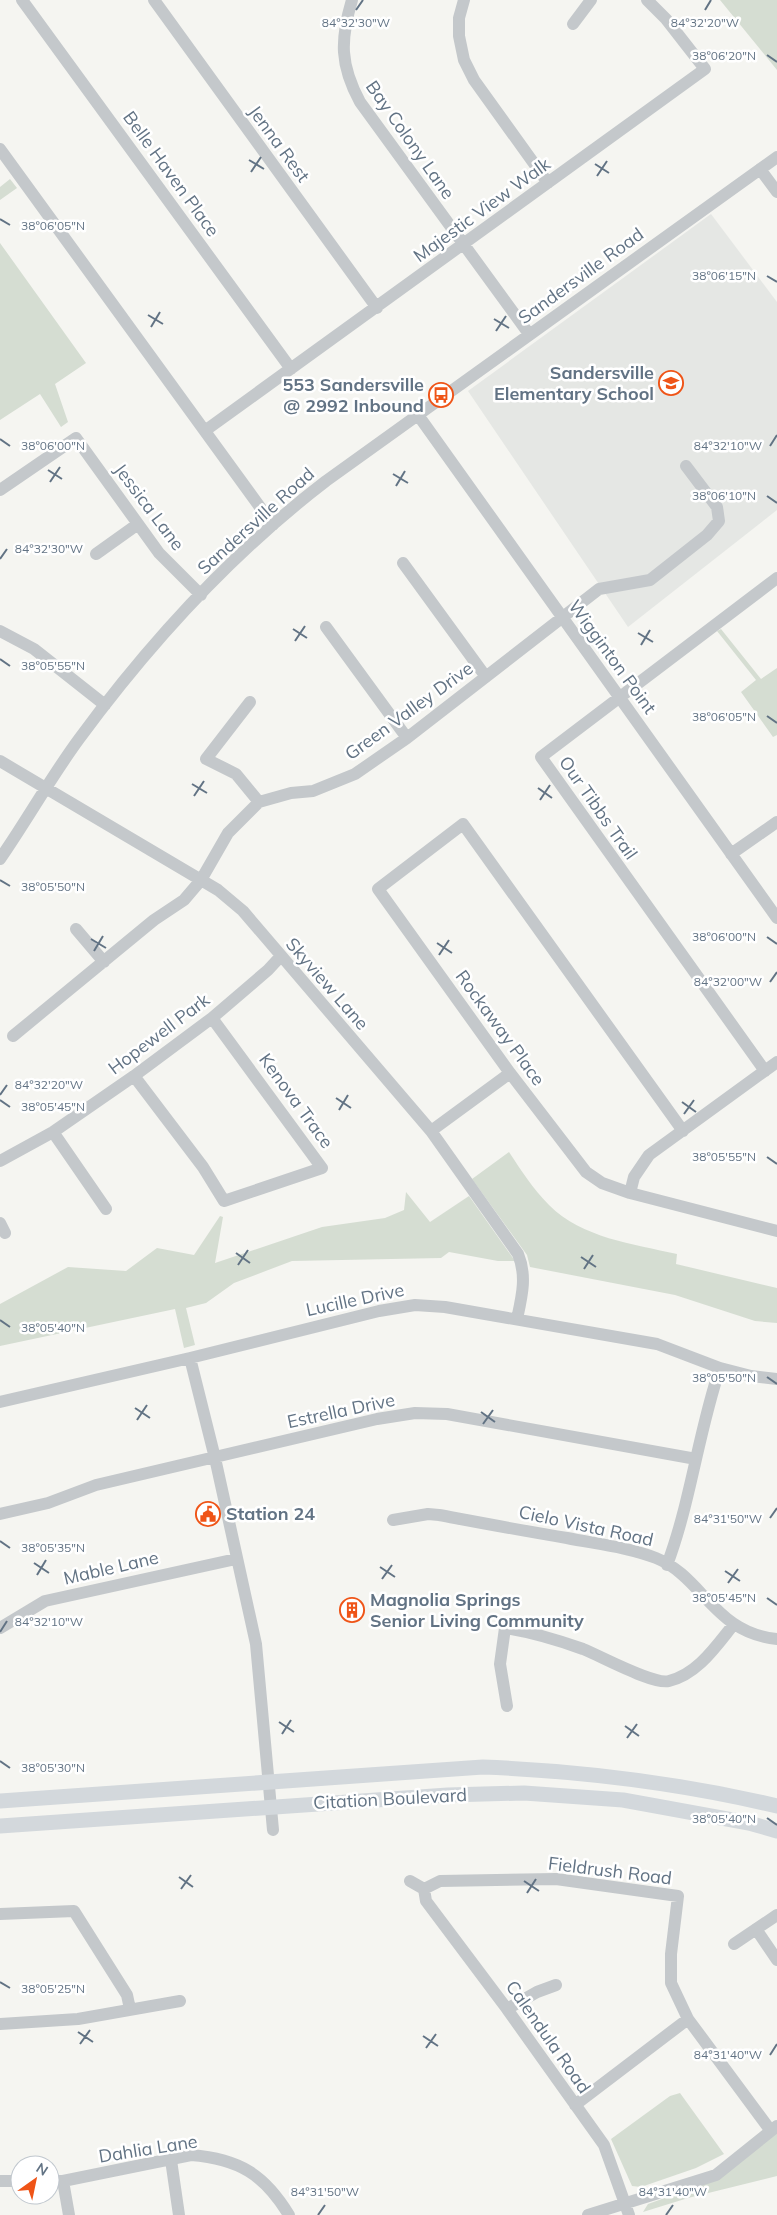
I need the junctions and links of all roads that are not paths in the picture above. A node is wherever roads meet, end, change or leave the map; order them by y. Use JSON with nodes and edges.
{"nodes":[{"id":1,"x":22,"y":0,"type":"edge"},
{"id":2,"x":154,"y":0,"type":"edge"},
{"id":3,"x":352,"y":0,"type":"edge"},
{"id":4,"x":464,"y":0,"type":"edge"},
{"id":5,"x":591,"y":0,"type":"edge"},
{"id":6,"x":647,"y":0,"type":"edge"},
{"id":7,"x":573,"y":24,"type":"dead end"},
{"id":8,"x":0,"y":149,"type":"edge"},
{"id":9,"x":777,"y":157,"type":"edge"},
{"id":10,"x":760,"y":169,"type":"junction"},
{"id":11,"x":548,"y":183,"type":"junction"},
{"id":12,"x":777,"y":192,"type":"edge"},
{"id":13,"x":463,"y":245,"type":"junction"},
{"id":14,"x":377,"y":308,"type":"junction"},
{"id":15,"x":529,"y":334,"type":"junction"},
{"id":16,"x":291,"y":369,"type":"junction"},
{"id":17,"x":418,"y":415,"type":"junction"},
{"id":18,"x":206,"y":430,"type":"junction"},
{"id":19,"x":686,"y":466,"type":"dead end"},
{"id":20,"x":0,"y":490,"type":"edge"},
{"id":21,"x":138,"y":524,"type":"junction"},
{"id":22,"x":273,"y":525,"type":"junction"},
{"id":23,"x":96,"y":554,"type":"dead end"},
{"id":24,"x":403,"y":564,"type":"dead end"},
{"id":25,"x":777,"y":578,"type":"edge"},
{"id":26,"x":201,"y":595,"type":"junction"},
{"id":27,"x":562,"y":618,"type":"junction"},
{"id":28,"x":326,"y":627,"type":"dead end"},
{"id":29,"x":0,"y":631,"type":"edge"},
{"id":30,"x":486,"y":676,"type":"junction"},
{"id":31,"x":619,"y":697,"type":"junction"},
{"id":32,"x":250,"y":702,"type":"dead end"},
{"id":33,"x":105,"y":705,"type":"junction"},
{"id":34,"x":407,"y":738,"type":"junction"},
{"id":35,"x":0,"y":761,"type":"edge"},
{"id":36,"x":47,"y":788,"type":"junction"},
{"id":37,"x":259,"y":802,"type":"junction"},
{"id":38,"x":777,"y":822,"type":"edge"},
{"id":39,"x":731,"y":854,"type":"junction"},
{"id":40,"x":0,"y":860,"type":"edge"},
{"id":41,"x":201,"y":880,"type":"junction"},
{"id":42,"x":777,"y":918,"type":"edge"},
{"id":43,"x":76,"y":929,"type":"dead end"},
{"id":44,"x":280,"y":957,"type":"junction"},
{"id":45,"x":104,"y":962,"type":"junction"},
{"id":46,"x":212,"y":1018,"type":"junction"},
{"id":47,"x":13,"y":1036,"type":"dead end"},
{"id":48,"x":777,"y":1062,"type":"edge"},
{"id":49,"x":765,"y":1071,"type":"junction"},
{"id":50,"x":510,"y":1073,"type":"junction"},
{"id":51,"x":134,"y":1076,"type":"junction"},
{"id":52,"x":431,"y":1131,"type":"junction"},
{"id":53,"x":683,"y":1131,"type":"junction"},
{"id":54,"x":53,"y":1132,"type":"junction"},
{"id":55,"x":0,"y":1161,"type":"edge"},
{"id":56,"x":630,"y":1193,"type":"junction"},
{"id":57,"x":106,"y":1209,"type":"dead end"},
{"id":58,"x":777,"y":1231,"type":"edge"},
{"id":59,"x":517,"y":1319,"type":"junction"},
{"id":60,"x":190,"y":1358,"type":"junction"},
{"id":61,"x":720,"y":1368,"type":"junction"},
{"id":62,"x":777,"y":1379,"type":"edge"},
{"id":63,"x":0,"y":1402,"type":"edge"},
{"id":64,"x":215,"y":1458,"type":"junction"},
{"id":65,"x":696,"y":1459,"type":"junction"},
{"id":66,"x":0,"y":1514,"type":"edge"},
{"id":67,"x":393,"y":1520,"type":"dead end"},
{"id":68,"x":236,"y":1559,"type":"junction"},
{"id":69,"x":667,"y":1565,"type":"junction"},
{"id":70,"x":734,"y":1624,"type":"junction"},
{"id":71,"x":0,"y":1628,"type":"edge"},
{"id":72,"x":777,"y":1639,"type":"edge"},
{"id":73,"x":507,"y":1706,"type":"dead end"},
{"id":74,"x":268,"y":1782,"type":"junction"},
{"id":75,"x":0,"y":1801,"type":"edge"},
{"id":76,"x":271,"y":1806,"type":"junction"},
{"id":77,"x":777,"y":1806,"type":"edge"},
{"id":78,"x":0,"y":1826,"type":"edge"},
{"id":79,"x":273,"y":1830,"type":"dead end"},
{"id":80,"x":777,"y":1831,"type":"edge"},
{"id":81,"x":410,"y":1881,"type":"dead end"},
{"id":82,"x":424,"y":1889,"type":"junction"},
{"id":83,"x":0,"y":1914,"type":"edge"},
{"id":84,"x":777,"y":1915,"type":"edge"},
{"id":85,"x":756,"y":1929,"type":"junction"},
{"id":86,"x":734,"y":1944,"type":"dead end"},
{"id":87,"x":777,"y":1960,"type":"edge"},
{"id":88,"x":556,"y":1985,"type":"dead end"},
{"id":89,"x":180,"y":2001,"type":"dead end"},
{"id":90,"x":130,"y":2009,"type":"junction"},
{"id":91,"x":508,"y":2009,"type":"junction"},
{"id":92,"x":688,"y":2019,"type":"junction"},
{"id":93,"x":0,"y":2024,"type":"edge"},
{"id":94,"x":575,"y":2105,"type":"junction"},
{"id":95,"x":774,"y":2128,"type":"edge"},
{"id":96,"x":171,"y":2160,"type":"junction"},
{"id":97,"x":60,"y":2180,"type":"edge"},
{"id":98,"x":60,"y":2191,"type":"edge"},
{"id":99,"x":627,"y":2209,"type":"edge"},
{"id":100,"x":69,"y":2215,"type":"edge"},
{"id":101,"x":179,"y":2215,"type":"edge"},
{"id":102,"x":289,"y":2215,"type":"edge"},
{"id":103,"x":588,"y":2215,"type":"edge"}],
"edges":[{"from":1,"to":16,"type":"street","name":"Belle Haven Place"},
{"from":2,"to":14,"type":"street","name":"Jenna Rest"},
{"from":3,"to":13,"type":"street","name":"Bay Colony Lane"},
{"from":4,"to":11,"type":"street"},
{"from":5,"to":7,"type":"street"},
{"from":6,"to":11,"type":"street","name":"Majestic View Walk"},
{"from":8,"to":18,"type":"street"},
{"from":9,"to":10,"type":"street","name":"Sandersville Road"},
{"from":10,"to":12,"type":"street"},
{"from":10,"to":15,"type":"street","name":"Sandersville Road"},
{"from":11,"to":13,"type":"street","name":"Majestic View Walk"},
{"from":13,"to":14,"type":"street","name":"Majestic View Walk"},
{"from":13,"to":15,"type":"street","name":"Bay Colony Lane"},
{"from":14,"to":16,"type":"street","name":"Majestic View Walk"},
{"from":15,"to":17,"type":"street","name":"Sandersville Road"},
{"from":16,"to":18,"type":"street","name":"Majestic View Walk"},
{"from":17,"to":22,"type":"street","name":"Sandersville Road"},
{"from":17,"to":27,"type":"street","name":"Wigginton Point"},
{"from":18,"to":22,"type":"street"},
{"from":19,"to":27,"type":"street","name":"Green Valley Drive"},
{"from":20,"to":21,"type":"street","name":"Jessica Lane"},
{"from":21,"to":23,"type":"street"},
{"from":21,"to":26,"type":"street","name":"Jessica Lane"},
{"from":22,"to":26,"type":"street","name":"Sandersville Road"},
{"from":24,"to":30,"type":"street"},
{"from":25,"to":31,"type":"street","name":"Our Tibbs Trail"},
{"from":26,"to":33,"type":"street","name":"Sandersville Road"},
{"from":27,"to":30,"type":"street","name":"Green Valley Drive"},
{"from":27,"to":31,"type":"street","name":"Wigginton Point"},
{"from":28,"to":34,"type":"street"},
{"from":29,"to":33,"type":"street"},
{"from":30,"to":34,"type":"street","name":"Green Valley Drive"},
{"from":31,"to":39,"type":"street","name":"Wigginton Point"},
{"from":31,"to":49,"type":"street","name":"Our Tibbs Trail"},
{"from":32,"to":37,"type":"street"},
{"from":33,"to":36,"type":"street","name":"Sandersville Road"},
{"from":34,"to":37,"type":"street","name":"Green Valley Drive"},
{"from":35,"to":36,"type":"street","name":"Skyview Lane"},
{"from":36,"to":40,"type":"street","name":"Sandersville Road"},
{"from":36,"to":41,"type":"street","name":"Skyview Lane"},
{"from":37,"to":41,"type":"street","name":"Green Valley Drive"},
{"from":38,"to":39,"type":"street"},
{"from":39,"to":42,"type":"street","name":"Wigginton Point"},
{"from":41,"to":44,"type":"street","name":"Skyview Lane"},
{"from":41,"to":45,"type":"street","name":"Green Valley Drive"},
{"from":43,"to":45,"type":"street"},
{"from":44,"to":46,"type":"street","name":"Hopewell Park"},
{"from":44,"to":52,"type":"street","name":"Skyview Lane"},
{"from":45,"to":47,"type":"street","name":"Green Valley Drive"},
{"from":46,"to":51,"type":"street","name":"Hopewell Park"},
{"from":46,"to":51,"type":"street","name":"Kenova Trace"},
{"from":48,"to":49,"type":"street"},
{"from":49,"to":53,"type":"street"},
{"from":50,"to":52,"type":"street"},
{"from":50,"to":53,"type":"street","name":"Rockaway Place"},
{"from":50,"to":56,"type":"street","name":"Rockaway Place"},
{"from":51,"to":54,"type":"street","name":"Hopewell Park"},
{"from":52,"to":59,"type":"street","name":"Skyview Lane"},
{"from":53,"to":56,"type":"street"},
{"from":54,"to":55,"type":"street","name":"Hopewell Park"},
{"from":54,"to":57,"type":"street"},
{"from":56,"to":58,"type":"street","name":"Rockaway Place"},
{"from":59,"to":60,"type":"street","name":"Lucille Drive"},
{"from":59,"to":61,"type":"street","name":"Lucille Drive"},
{"from":60,"to":63,"type":"street","name":"Lucille Drive"},
{"from":60,"to":64,"type":"street"},
{"from":61,"to":62,"type":"street","name":"Lucille Drive"},
{"from":61,"to":65,"type":"street"},
{"from":64,"to":65,"type":"street","name":"Estrella Drive"},
{"from":64,"to":66,"type":"street","name":"Estrella Drive"},
{"from":64,"to":68,"type":"street"},
{"from":65,"to":69,"type":"street"},
{"from":67,"to":69,"type":"street","name":"Cielo Vista Road"},
{"from":68,"to":71,"type":"street","name":"Mable Lane"},
{"from":68,"to":74,"type":"street"},
{"from":69,"to":70,"type":"street","name":"Cielo Vista Road"},
{"from":70,"to":72,"type":"street","name":"Cielo Vista Road"},
{"from":70,"to":73,"type":"street"},
{"from":74,"to":75,"type":"main road","name":"Citation Boulevard"},
{"from":74,"to":76,"type":"street"},
{"from":74,"to":77,"type":"main road","name":"Citation Boulevard"},
{"from":76,"to":78,"type":"main road","name":"Citation Boulevard"},
{"from":76,"to":79,"type":"street"},
{"from":76,"to":80,"type":"main road","name":"Citation Boulevard"},
{"from":81,"to":82,"type":"street"},
{"from":82,"to":91,"type":"street","name":"Calendula Road"},
{"from":82,"to":92,"type":"street","name":"Fieldrush Road"},
{"from":83,"to":90,"type":"street"},
{"from":84,"to":85,"type":"street"},
{"from":85,"to":86,"type":"street"},
{"from":85,"to":87,"type":"street"},
{"from":88,"to":91,"type":"street"},
{"from":89,"to":90,"type":"street"},
{"from":90,"to":93,"type":"street"},
{"from":91,"to":94,"type":"street","name":"Calendula Road"},
{"from":92,"to":94,"type":"street"},
{"from":92,"to":95,"type":"street","name":"Fieldrush Road"},
{"from":94,"to":99,"type":"street","name":"Calendula Road"},
{"from":95,"to":99,"type":"street"},
{"from":96,"to":97,"type":"street","name":"Dahlia Lane"},
{"from":96,"to":101,"type":"street"},
{"from":96,"to":102,"type":"street","name":"Dahlia Lane"},
{"from":98,"to":100,"type":"street"},
{"from":99,"to":103,"type":"street"}]}
